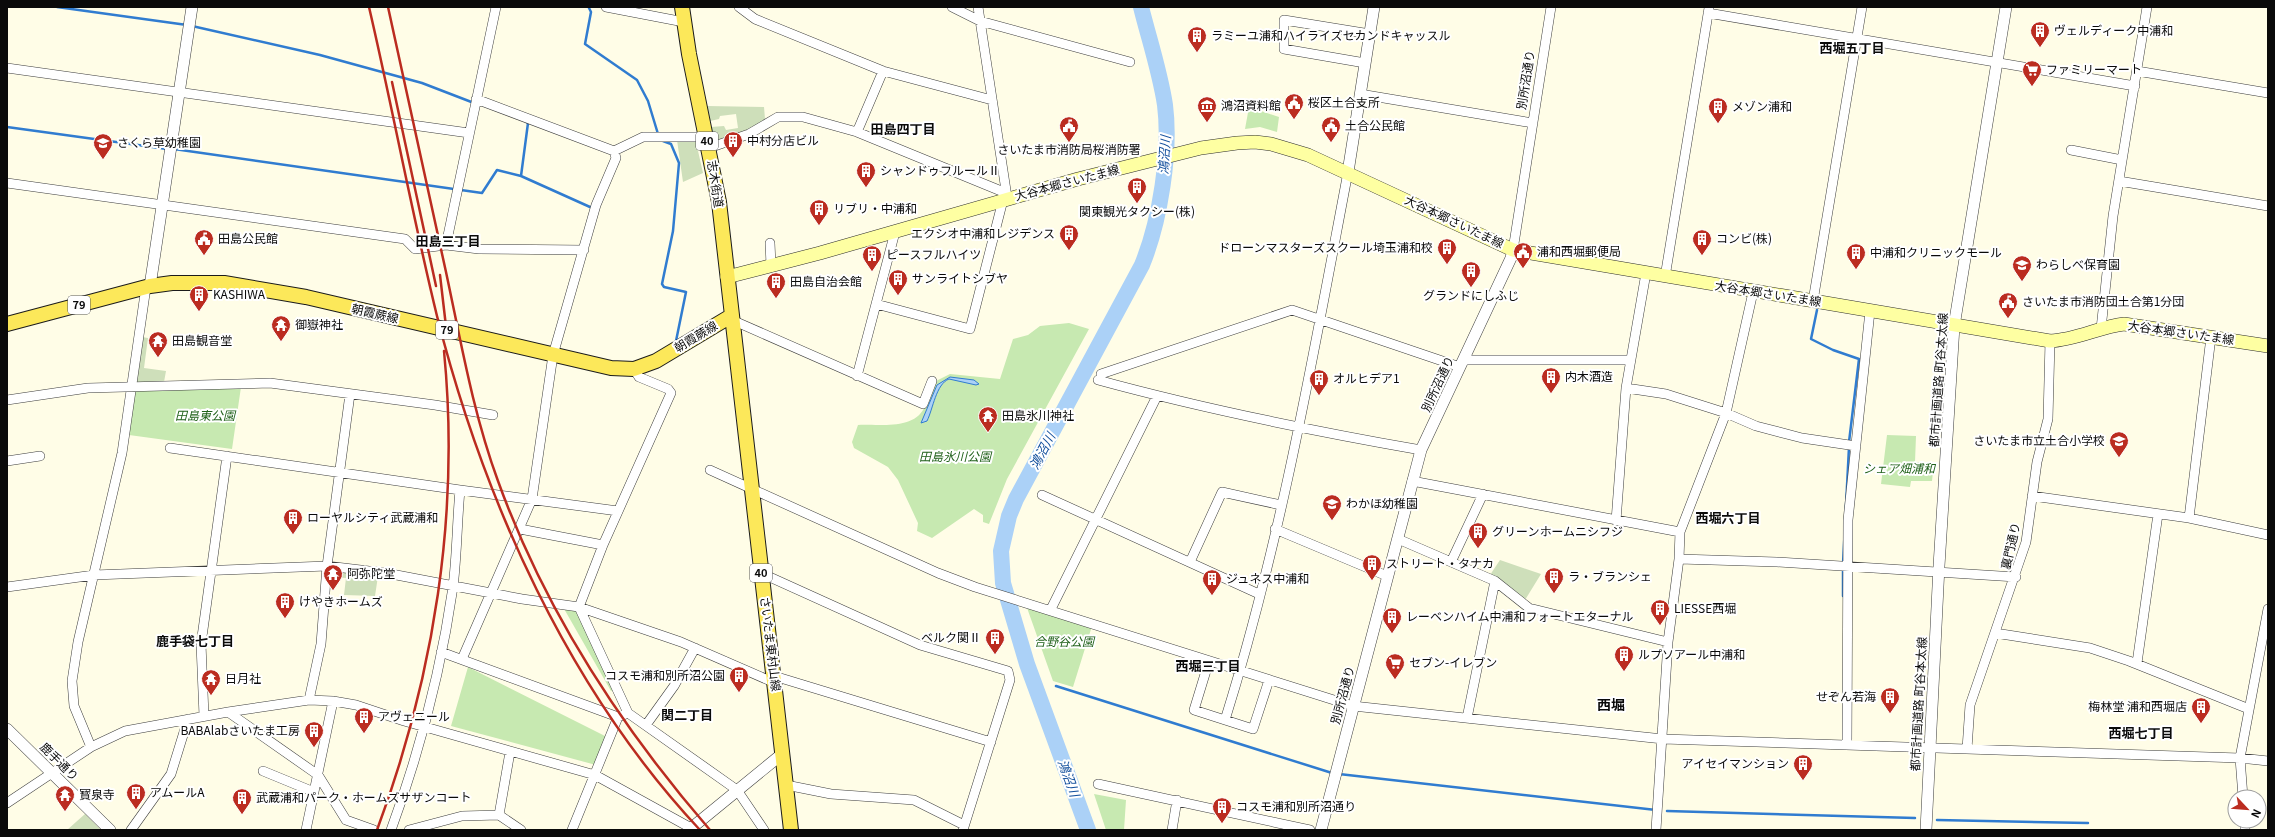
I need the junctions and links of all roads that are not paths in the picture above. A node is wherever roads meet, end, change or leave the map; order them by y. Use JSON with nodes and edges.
{"nodes":[{"id":1,"x":192,"y":7,"type":"edge"},
{"id":2,"x":496,"y":7,"type":"edge"},
{"id":3,"x":606,"y":7,"type":"edge"},
{"id":4,"x":682,"y":7,"type":"edge"},
{"id":5,"x":739,"y":7,"type":"edge"},
{"id":6,"x":952,"y":7,"type":"edge"},
{"id":7,"x":978,"y":7,"type":"edge"},
{"id":8,"x":1374,"y":7,"type":"edge"},
{"id":9,"x":1551,"y":7,"type":"edge"},
{"id":10,"x":1862,"y":7,"type":"edge"},
{"id":11,"x":2006,"y":7,"type":"edge"},
{"id":12,"x":2147,"y":7,"type":"edge"},
{"id":13,"x":1708,"y":10,"type":"edge"},
{"id":14,"x":980,"y":21,"type":"junction"},
{"id":15,"x":684,"y":22,"type":"junction"},
{"id":16,"x":1370,"y":34,"type":"junction"},
{"id":17,"x":1857,"y":38,"type":"junction"},
{"id":18,"x":1130,"y":62,"type":"dead end"},
{"id":19,"x":1997,"y":62,"type":"junction"},
{"id":20,"x":1365,"y":63,"type":"junction"},
{"id":21,"x":7,"y":68,"type":"edge"},
{"id":22,"x":883,"y":71,"type":"junction"},
{"id":23,"x":2137,"y":71,"type":"junction"},
{"id":24,"x":2135,"y":86,"type":"junction"},
{"id":25,"x":179,"y":93,"type":"junction"},
{"id":26,"x":2268,"y":93,"type":"edge"},
{"id":27,"x":1360,"y":94,"type":"junction"},
{"id":28,"x":476,"y":98,"type":"junction"},
{"id":29,"x":992,"y":100,"type":"junction"},
{"id":30,"x":1533,"y":123,"type":"junction"},
{"id":31,"x":857,"y":132,"type":"junction"},
{"id":32,"x":469,"y":133,"type":"junction"},
{"id":33,"x":708,"y":143,"type":"junction"},
{"id":34,"x":2071,"y":150,"type":"dead end"},
{"id":35,"x":614,"y":151,"type":"junction"},
{"id":36,"x":2122,"y":160,"type":"junction"},
{"id":37,"x":1348,"y":172,"type":"junction"},
{"id":38,"x":2119,"y":181,"type":"junction"},
{"id":39,"x":7,"y":183,"type":"edge"},
{"id":40,"x":1006,"y":197,"type":"junction"},
{"id":41,"x":163,"y":205,"type":"junction"},
{"id":42,"x":2268,"y":206,"type":"edge"},
{"id":43,"x":895,"y":232,"type":"junction"},
{"id":44,"x":770,"y":243,"type":"dead end"},
{"id":45,"x":446,"y":244,"type":"junction"},
{"id":46,"x":584,"y":250,"type":"junction"},
{"id":47,"x":1513,"y":250,"type":"junction"},
{"id":48,"x":771,"y":265,"type":"junction"},
{"id":49,"x":1646,"y":274,"type":"junction"},
{"id":50,"x":727,"y":277,"type":"junction"},
{"id":51,"x":1665,"y":277,"type":"junction"},
{"id":52,"x":148,"y":286,"type":"junction"},
{"id":53,"x":1753,"y":292,"type":"junction"},
{"id":54,"x":1813,"y":301,"type":"junction"},
{"id":55,"x":876,"y":304,"type":"junction"},
{"id":56,"x":1870,"y":311,"type":"junction"},
{"id":57,"x":731,"y":318,"type":"junction"},
{"id":58,"x":1320,"y":320,"type":"junction"},
{"id":59,"x":7,"y":324,"type":"edge"},
{"id":60,"x":1954,"y":326,"type":"junction"},
{"id":61,"x":2101,"y":329,"type":"junction"},
{"id":62,"x":2210,"y":337,"type":"junction"},
{"id":63,"x":2050,"y":341,"type":"junction"},
{"id":64,"x":2268,"y":346,"type":"edge"},
{"id":65,"x":553,"y":355,"type":"junction"},
{"id":66,"x":1630,"y":360,"type":"junction"},
{"id":67,"x":1462,"y":363,"type":"junction"},
{"id":68,"x":634,"y":369,"type":"junction"},
{"id":69,"x":857,"y":376,"type":"junction"},
{"id":70,"x":932,"y":380,"type":"dead end"},
{"id":71,"x":131,"y":385,"type":"junction"},
{"id":72,"x":1626,"y":388,"type":"junction"},
{"id":73,"x":350,"y":394,"type":"junction"},
{"id":74,"x":1156,"y":396,"type":"junction"},
{"id":75,"x":7,"y":400,"type":"edge"},
{"id":76,"x":1726,"y":413,"type":"junction"},
{"id":77,"x":493,"y":415,"type":"dead end"},
{"id":78,"x":1300,"y":428,"type":"junction"},
{"id":79,"x":1852,"y":445,"type":"junction"},
{"id":80,"x":170,"y":448,"type":"dead end"},
{"id":81,"x":1421,"y":450,"type":"junction"},
{"id":82,"x":40,"y":456,"type":"dead end"},
{"id":83,"x":228,"y":456,"type":"junction"},
{"id":84,"x":7,"y":461,"type":"edge"},
{"id":85,"x":710,"y":470,"type":"dead end"},
{"id":86,"x":340,"y":472,"type":"junction"},
{"id":87,"x":1412,"y":481,"type":"junction"},
{"id":88,"x":752,"y":488,"type":"junction"},
{"id":89,"x":460,"y":490,"type":"junction"},
{"id":90,"x":1483,"y":494,"type":"junction"},
{"id":91,"x":1042,"y":495,"type":"dead end"},
{"id":92,"x":2032,"y":496,"type":"junction"},
{"id":93,"x":532,"y":499,"type":"junction"},
{"id":94,"x":1281,"y":505,"type":"junction"},
{"id":95,"x":618,"y":510,"type":"junction"},
{"id":96,"x":2158,"y":514,"type":"junction"},
{"id":97,"x":2189,"y":518,"type":"junction"},
{"id":98,"x":1096,"y":519,"type":"junction"},
{"id":99,"x":1616,"y":521,"type":"junction"},
{"id":100,"x":520,"y":529,"type":"junction"},
{"id":101,"x":1275,"y":529,"type":"junction"},
{"id":102,"x":1680,"y":532,"type":"junction"},
{"id":103,"x":2268,"y":535,"type":"edge"},
{"id":104,"x":1398,"y":539,"type":"junction"},
{"id":105,"x":603,"y":545,"type":"junction"},
{"id":106,"x":1678,"y":559,"type":"junction"},
{"id":107,"x":1190,"y":562,"type":"junction"},
{"id":108,"x":1451,"y":562,"type":"junction"},
{"id":109,"x":327,"y":566,"type":"junction"},
{"id":110,"x":1845,"y":567,"type":"junction"},
{"id":111,"x":211,"y":571,"type":"junction"},
{"id":112,"x":761,"y":573,"type":"junction"},
{"id":113,"x":1939,"y":573,"type":"junction"},
{"id":114,"x":94,"y":575,"type":"junction"},
{"id":115,"x":1387,"y":576,"type":"junction"},
{"id":116,"x":2016,"y":577,"type":"junction"},
{"id":117,"x":1495,"y":581,"type":"junction"},
{"id":118,"x":453,"y":586,"type":"junction"},
{"id":119,"x":7,"y":587,"type":"edge"},
{"id":120,"x":491,"y":593,"type":"junction"},
{"id":121,"x":1259,"y":594,"type":"junction"},
{"id":122,"x":579,"y":607,"type":"junction"},
{"id":123,"x":1051,"y":609,"type":"junction"},
{"id":124,"x":2268,"y":609,"type":"edge"},
{"id":125,"x":1995,"y":633,"type":"junction"},
{"id":126,"x":1668,"y":642,"type":"junction"},
{"id":127,"x":695,"y":648,"type":"junction"},
{"id":128,"x":441,"y":652,"type":"junction"},
{"id":129,"x":462,"y":659,"type":"junction"},
{"id":130,"x":1209,"y":661,"type":"junction"},
{"id":131,"x":2137,"y":664,"type":"junction"},
{"id":132,"x":1240,"y":671,"type":"junction"},
{"id":133,"x":774,"y":680,"type":"junction"},
{"id":134,"x":1269,"y":680,"type":"junction"},
{"id":135,"x":309,"y":700,"type":"junction"},
{"id":136,"x":333,"y":701,"type":"junction"},
{"id":137,"x":1353,"y":706,"type":"junction"},
{"id":138,"x":2249,"y":709,"type":"junction"},
{"id":139,"x":228,"y":712,"type":"junction"},
{"id":140,"x":628,"y":713,"type":"junction"},
{"id":141,"x":204,"y":716,"type":"junction"},
{"id":142,"x":618,"y":717,"type":"junction"},
{"id":143,"x":1467,"y":718,"type":"junction"},
{"id":144,"x":188,"y":719,"type":"junction"},
{"id":145,"x":1225,"y":720,"type":"junction"},
{"id":146,"x":646,"y":725,"type":"junction"},
{"id":147,"x":7,"y":728,"type":"edge"},
{"id":148,"x":425,"y":728,"type":"junction"},
{"id":149,"x":1663,"y":739,"type":"junction"},
{"id":150,"x":991,"y":742,"type":"junction"},
{"id":151,"x":1847,"y":745,"type":"junction"},
{"id":152,"x":92,"y":747,"type":"junction"},
{"id":153,"x":1930,"y":748,"type":"junction"},
{"id":154,"x":1967,"y":749,"type":"junction"},
{"id":155,"x":510,"y":752,"type":"junction"},
{"id":156,"x":782,"y":754,"type":"junction"},
{"id":157,"x":2240,"y":758,"type":"junction"},
{"id":158,"x":2268,"y":761,"type":"edge"},
{"id":159,"x":262,"y":771,"type":"dead end"},
{"id":160,"x":51,"y":772,"type":"junction"},
{"id":161,"x":318,"y":774,"type":"junction"},
{"id":162,"x":595,"y":775,"type":"junction"},
{"id":163,"x":1098,"y":784,"type":"dead end"},
{"id":164,"x":786,"y":785,"type":"junction"},
{"id":165,"x":2242,"y":789,"type":"edge"},
{"id":166,"x":737,"y":790,"type":"junction"},
{"id":167,"x":314,"y":792,"type":"junction"},
{"id":168,"x":1177,"y":800,"type":"junction"},
{"id":169,"x":7,"y":803,"type":"edge"},
{"id":170,"x":499,"y":815,"type":"junction"},
{"id":171,"x":964,"y":827,"type":"edge"},
{"id":172,"x":690,"y":829,"type":"edge"},
{"id":173,"x":110,"y":830,"type":"edge"},
{"id":174,"x":131,"y":830,"type":"edge"},
{"id":175,"x":306,"y":830,"type":"edge"},
{"id":176,"x":374,"y":830,"type":"edge"},
{"id":177,"x":391,"y":830,"type":"edge"},
{"id":178,"x":409,"y":830,"type":"edge"},
{"id":179,"x":521,"y":830,"type":"edge"},
{"id":180,"x":572,"y":830,"type":"edge"},
{"id":181,"x":764,"y":830,"type":"edge"},
{"id":182,"x":791,"y":830,"type":"edge"},
{"id":183,"x":1172,"y":830,"type":"edge"},
{"id":184,"x":1310,"y":830,"type":"edge"},
{"id":185,"x":1321,"y":830,"type":"edge"},
{"id":186,"x":1656,"y":830,"type":"edge"},
{"id":187,"x":1926,"y":830,"type":"edge"}],
"edges":[{"from":1,"to":25,"type":"street"},
{"from":2,"to":28,"type":"street"},
{"from":3,"to":15,"type":"street"},
{"from":4,"to":15,"type":"main road","name":"志木街道","number":"40"},
{"from":5,"to":22,"type":"street"},
{"from":6,"to":14,"type":"street"},
{"from":7,"to":14,"type":"street"},
{"from":8,"to":16,"type":"street"},
{"from":9,"to":30,"type":"street","name":"別所沼通り"},
{"from":10,"to":17,"type":"street"},
{"from":11,"to":19,"type":"street","name":"都市計画道路 町谷本太線"},
{"from":12,"to":23,"type":"street"},
{"from":13,"to":17,"type":"street"},
{"from":13,"to":51,"type":"street"},
{"from":14,"to":18,"type":"street"},
{"from":14,"to":29,"type":"street"},
{"from":15,"to":33,"type":"main road","name":"志木街道","number":"40"},
{"from":16,"to":20,"type":"street"},
{"from":16,"to":20,"type":"street"},
{"from":17,"to":19,"type":"street"},
{"from":17,"to":54,"type":"street"},
{"from":19,"to":24,"type":"street"},
{"from":19,"to":60,"type":"street","name":"都市計画道路 町谷本太線"},
{"from":20,"to":27,"type":"street"},
{"from":21,"to":25,"type":"street"},
{"from":22,"to":29,"type":"street"},
{"from":22,"to":31,"type":"street"},
{"from":23,"to":24,"type":"street"},
{"from":23,"to":26,"type":"street"},
{"from":24,"to":36,"type":"street"},
{"from":25,"to":32,"type":"street"},
{"from":25,"to":41,"type":"street"},
{"from":27,"to":30,"type":"street"},
{"from":27,"to":37,"type":"street"},
{"from":28,"to":32,"type":"street"},
{"from":28,"to":35,"type":"street"},
{"from":29,"to":40,"type":"street"},
{"from":30,"to":47,"type":"street","name":"別所沼通り"},
{"from":31,"to":33,"type":"street"},
{"from":31,"to":40,"type":"street"},
{"from":32,"to":45,"type":"street"},
{"from":33,"to":35,"type":"street"},
{"from":33,"to":50,"type":"main road","name":"志木街道","number":"40"},
{"from":34,"to":36,"type":"street"},
{"from":35,"to":46,"type":"street"},
{"from":36,"to":38,"type":"street"},
{"from":37,"to":40,"type":"main road","name":"大谷本郷さいたま線"},
{"from":37,"to":47,"type":"main road","name":"大谷本郷さいたま線"},
{"from":37,"to":58,"type":"street"},
{"from":38,"to":42,"type":"street"},
{"from":38,"to":61,"type":"street"},
{"from":39,"to":41,"type":"street"},
{"from":40,"to":43,"type":"main road","name":"大谷本郷さいたま線"},
{"from":40,"to":55,"type":"street"},
{"from":41,"to":45,"type":"street"},
{"from":41,"to":52,"type":"street"},
{"from":43,"to":48,"type":"main road","name":"大谷本郷さいたま線"},
{"from":43,"to":55,"type":"street"},
{"from":44,"to":48,"type":"street"},
{"from":45,"to":46,"type":"street"},
{"from":46,"to":65,"type":"street"},
{"from":47,"to":49,"type":"main road","name":"大谷本郷さいたま線"},
{"from":47,"to":67,"type":"street","name":"別所沼通り"},
{"from":48,"to":50,"type":"main road","name":"大谷本郷さいたま線"},
{"from":49,"to":51,"type":"main road","name":"大谷本郷さいたま線"},
{"from":49,"to":66,"type":"street"},
{"from":50,"to":57,"type":"main road","name":"志木街道","number":"40"},
{"from":51,"to":53,"type":"main road","name":"大谷本郷さいたま線"},
{"from":52,"to":59,"type":"main road","name":"朝霞蕨線","number":"79"},
{"from":52,"to":65,"type":"main road","name":"朝霞蕨線","number":"79"},
{"from":52,"to":71,"type":"street"},
{"from":53,"to":54,"type":"main road","name":"大谷本郷さいたま線"},
{"from":53,"to":76,"type":"street"},
{"from":54,"to":56,"type":"main road","name":"大谷本郷さいたま線"},
{"from":55,"to":69,"type":"street"},
{"from":56,"to":60,"type":"main road","name":"大谷本郷さいたま線"},
{"from":56,"to":79,"type":"street"},
{"from":57,"to":68,"type":"main road","name":"朝霞蕨線","number":"79"},
{"from":57,"to":69,"type":"street"},
{"from":57,"to":88,"type":"main road","name":"さいたま東村山線","number":"40"},
{"from":58,"to":67,"type":"street"},
{"from":58,"to":74,"type":"street"},
{"from":58,"to":78,"type":"street"},
{"from":60,"to":63,"type":"main road","name":"大谷本郷さいたま線"},
{"from":60,"to":113,"type":"street","name":"都市計画道路 町谷本太線"},
{"from":61,"to":62,"type":"main road","name":"大谷本郷さいたま線"},
{"from":61,"to":63,"type":"main road","name":"大谷本郷さいたま線"},
{"from":62,"to":64,"type":"main road","name":"大谷本郷さいたま線"},
{"from":62,"to":97,"type":"street"},
{"from":63,"to":92,"type":"street","name":"裏門通り"},
{"from":65,"to":68,"type":"main road","name":"朝霞蕨線","number":"79"},
{"from":65,"to":93,"type":"street"},
{"from":66,"to":67,"type":"street"},
{"from":66,"to":72,"type":"street"},
{"from":67,"to":81,"type":"street","name":"別所沼通り"},
{"from":68,"to":95,"type":"street"},
{"from":69,"to":70,"type":"street"},
{"from":71,"to":73,"type":"street"},
{"from":71,"to":75,"type":"street"},
{"from":71,"to":114,"type":"street"},
{"from":72,"to":76,"type":"street"},
{"from":72,"to":99,"type":"street"},
{"from":73,"to":77,"type":"street"},
{"from":73,"to":86,"type":"street"},
{"from":74,"to":78,"type":"street"},
{"from":74,"to":98,"type":"street"},
{"from":76,"to":79,"type":"street"},
{"from":76,"to":102,"type":"street"},
{"from":78,"to":81,"type":"street"},
{"from":78,"to":94,"type":"street"},
{"from":79,"to":110,"type":"street"},
{"from":80,"to":83,"type":"street"},
{"from":81,"to":87,"type":"street","name":"別所沼通り"},
{"from":82,"to":84,"type":"street"},
{"from":83,"to":86,"type":"street"},
{"from":83,"to":111,"type":"street"},
{"from":85,"to":88,"type":"street"},
{"from":86,"to":89,"type":"street"},
{"from":86,"to":109,"type":"street"},
{"from":87,"to":90,"type":"street"},
{"from":87,"to":104,"type":"street","name":"別所沼通り"},
{"from":88,"to":112,"type":"main road","name":"さいたま東村山線","number":"40"},
{"from":88,"to":123,"type":"street"},
{"from":89,"to":93,"type":"street"},
{"from":89,"to":118,"type":"street"},
{"from":90,"to":99,"type":"street"},
{"from":90,"to":108,"type":"street"},
{"from":91,"to":98,"type":"street"},
{"from":92,"to":96,"type":"street"},
{"from":92,"to":116,"type":"street","name":"裏門通り"},
{"from":93,"to":95,"type":"street"},
{"from":93,"to":100,"type":"street"},
{"from":94,"to":101,"type":"street"},
{"from":94,"to":107,"type":"street"},
{"from":95,"to":105,"type":"street"},
{"from":96,"to":97,"type":"street"},
{"from":96,"to":131,"type":"street"},
{"from":97,"to":103,"type":"street"},
{"from":98,"to":107,"type":"street"},
{"from":98,"to":123,"type":"street"},
{"from":99,"to":102,"type":"street"},
{"from":100,"to":105,"type":"street"},
{"from":100,"to":120,"type":"street"},
{"from":101,"to":115,"type":"street"},
{"from":101,"to":121,"type":"street"},
{"from":102,"to":106,"type":"street"},
{"from":104,"to":108,"type":"street"},
{"from":104,"to":115,"type":"street","name":"別所沼通り"},
{"from":105,"to":122,"type":"street"},
{"from":106,"to":110,"type":"street"},
{"from":106,"to":126,"type":"street"},
{"from":107,"to":121,"type":"street"},
{"from":108,"to":117,"type":"street"},
{"from":109,"to":111,"type":"street"},
{"from":109,"to":118,"type":"street"},
{"from":109,"to":135,"type":"street"},
{"from":110,"to":113,"type":"street"},
{"from":110,"to":151,"type":"street"},
{"from":111,"to":114,"type":"street"},
{"from":111,"to":141,"type":"street"},
{"from":112,"to":133,"type":"main road","name":"さいたま東村山線","number":"40"},
{"from":112,"to":150,"type":"street"},
{"from":113,"to":116,"type":"street"},
{"from":113,"to":153,"type":"street","name":"都市計画道路 町谷本太線"},
{"from":114,"to":119,"type":"street"},
{"from":114,"to":152,"type":"street"},
{"from":115,"to":137,"type":"street","name":"別所沼通り"},
{"from":116,"to":125,"type":"street","name":"裏門通り"},
{"from":117,"to":126,"type":"street"},
{"from":117,"to":143,"type":"street"},
{"from":118,"to":120,"type":"street"},
{"from":118,"to":128,"type":"street"},
{"from":120,"to":122,"type":"street"},
{"from":120,"to":129,"type":"street"},
{"from":121,"to":132,"type":"street"},
{"from":122,"to":127,"type":"street"},
{"from":122,"to":140,"type":"street"},
{"from":123,"to":130,"type":"street"},
{"from":124,"to":138,"type":"street"},
{"from":125,"to":131,"type":"street"},
{"from":125,"to":154,"type":"street","name":"裏門通り"},
{"from":126,"to":149,"type":"street"},
{"from":127,"to":133,"type":"street"},
{"from":127,"to":146,"type":"street"},
{"from":128,"to":129,"type":"street"},
{"from":128,"to":148,"type":"street"},
{"from":129,"to":142,"type":"street"},
{"from":130,"to":132,"type":"street"},
{"from":130,"to":145,"type":"street"},
{"from":131,"to":138,"type":"street"},
{"from":132,"to":134,"type":"street"},
{"from":132,"to":145,"type":"street"},
{"from":133,"to":150,"type":"street"},
{"from":133,"to":156,"type":"main road","name":"さいたま東村山線","number":"40"},
{"from":134,"to":137,"type":"street"},
{"from":134,"to":145,"type":"street"},
{"from":135,"to":136,"type":"street"},
{"from":135,"to":139,"type":"street"},
{"from":136,"to":148,"type":"street"},
{"from":136,"to":161,"type":"street"},
{"from":137,"to":143,"type":"street"},
{"from":137,"to":185,"type":"street","name":"別所沼通り"},
{"from":138,"to":157,"type":"street"},
{"from":139,"to":141,"type":"street"},
{"from":139,"to":161,"type":"street"},
{"from":140,"to":142,"type":"street"},
{"from":140,"to":146,"type":"street"},
{"from":141,"to":144,"type":"street"},
{"from":142,"to":162,"type":"street"},
{"from":143,"to":149,"type":"street"},
{"from":144,"to":152,"type":"street"},
{"from":144,"to":174,"type":"street"},
{"from":146,"to":166,"type":"street"},
{"from":147,"to":160,"type":"street","name":"鹿手通り"},
{"from":148,"to":155,"type":"street"},
{"from":148,"to":177,"type":"street"},
{"from":149,"to":151,"type":"street"},
{"from":149,"to":186,"type":"street"},
{"from":150,"to":171,"type":"street"},
{"from":151,"to":153,"type":"street"},
{"from":152,"to":160,"type":"street"},
{"from":153,"to":154,"type":"street"},
{"from":153,"to":187,"type":"street","name":"都市計画道路 町谷本太線"},
{"from":154,"to":157,"type":"street"},
{"from":155,"to":162,"type":"street"},
{"from":155,"to":170,"type":"street"},
{"from":156,"to":164,"type":"main road","name":"さいたま東村山線","number":"40"},
{"from":156,"to":166,"type":"street"},
{"from":157,"to":158,"type":"street"},
{"from":157,"to":165,"type":"street"},
{"from":159,"to":167,"type":"street"},
{"from":160,"to":169,"type":"street"},
{"from":160,"to":173,"type":"street","name":"鹿手通り"},
{"from":161,"to":167,"type":"street"},
{"from":161,"to":176,"type":"street"},
{"from":162,"to":172,"type":"street"},
{"from":162,"to":180,"type":"street"},
{"from":163,"to":168,"type":"street"},
{"from":164,"to":171,"type":"street"},
{"from":164,"to":182,"type":"main road","name":"さいたま東村山線","number":"40"},
{"from":166,"to":172,"type":"street"},
{"from":166,"to":181,"type":"street"},
{"from":167,"to":175,"type":"street"},
{"from":168,"to":183,"type":"street"},
{"from":168,"to":184,"type":"street"},
{"from":170,"to":178,"type":"street"},
{"from":170,"to":179,"type":"street"}]}
